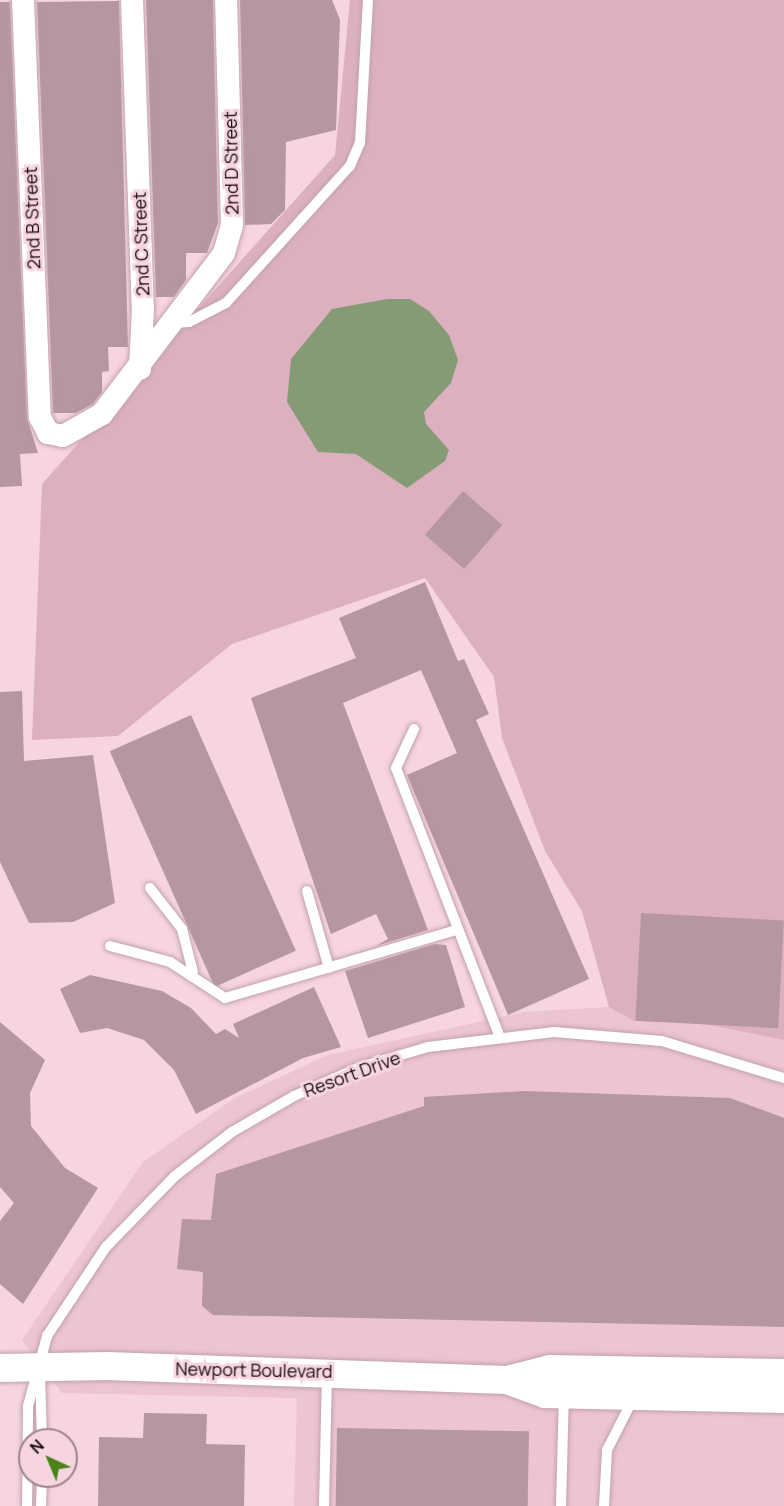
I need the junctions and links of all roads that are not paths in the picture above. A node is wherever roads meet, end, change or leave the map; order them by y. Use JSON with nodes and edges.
{"nodes":[{"id":1,"x":23,"y":0,"type":"edge"},
{"id":2,"x":132,"y":0,"type":"edge"},
{"id":3,"x":226,"y":0,"type":"edge"},
{"id":4,"x":368,"y":0,"type":"edge"},
{"id":5,"x":174,"y":323,"type":"junction"},
{"id":6,"x":140,"y":369,"type":"junction"},
{"id":7,"x":414,"y":729,"type":"dead end"},
{"id":8,"x":150,"y":888,"type":"dead end"},
{"id":9,"x":307,"y":891,"type":"dead end"},
{"id":10,"x":456,"y":930,"type":"junction"},
{"id":11,"x":110,"y":946,"type":"dead end"},
{"id":12,"x":329,"y":968,"type":"junction"},
{"id":13,"x":193,"y":972,"type":"junction"},
{"id":14,"x":499,"y":1035,"type":"junction"},
{"id":15,"x":784,"y":1078,"type":"edge"},
{"id":16,"x":39,"y":1366,"type":"junction"},
{"id":17,"x":0,"y":1368,"type":"edge"},
{"id":18,"x":327,"y":1372,"type":"junction"},
{"id":19,"x":784,"y":1373,"type":"edge"},
{"id":20,"x":507,"y":1380,"type":"junction"},
{"id":21,"x":564,"y":1395,"type":"junction"},
{"id":22,"x":634,"y":1396,"type":"junction"},
{"id":23,"x":784,"y":1399,"type":"edge"},
{"id":24,"x":42,"y":1428,"type":"edge"},
{"id":25,"x":42,"y":1488,"type":"edge"},
{"id":26,"x":27,"y":1506,"type":"edge"},
{"id":27,"x":41,"y":1506,"type":"edge"},
{"id":28,"x":324,"y":1506,"type":"edge"},
{"id":29,"x":561,"y":1506,"type":"edge"},
{"id":30,"x":604,"y":1506,"type":"edge"}],
"edges":[{"from":1,"to":6,"type":"street","name":"2nd B Street"},
{"from":2,"to":6,"type":"street","name":"2nd C Street"},
{"from":3,"to":5,"type":"street","name":"2nd D Street"},
{"from":4,"to":5,"type":"lane"},
{"from":5,"to":6,"type":"street","name":"2nd D Street"},
{"from":7,"to":10,"type":"lane"},
{"from":8,"to":13,"type":"lane"},
{"from":9,"to":12,"type":"lane"},
{"from":10,"to":12,"type":"lane"},
{"from":10,"to":14,"type":"lane"},
{"from":11,"to":13,"type":"lane"},
{"from":12,"to":13,"type":"lane"},
{"from":14,"to":15,"type":"lane","name":"Resort Drive"},
{"from":14,"to":16,"type":"lane","name":"Resort Drive"},
{"from":16,"to":17,"type":"street","name":"Newport Boulevard"},
{"from":16,"to":18,"type":"street","name":"Newport Boulevard"},
{"from":16,"to":24,"type":"lane","name":"Resort Drive"},
{"from":16,"to":26,"type":"lane","name":"Resort Drive"},
{"from":18,"to":20,"type":"street","name":"Newport Boulevard"},
{"from":18,"to":28,"type":"lane"},
{"from":19,"to":20,"type":"street","name":"Newport Boulevard"},
{"from":20,"to":21,"type":"street","name":"Newport Boulevard"},
{"from":21,"to":22,"type":"street","name":"Newport Boulevard"},
{"from":21,"to":29,"type":"lane"},
{"from":22,"to":23,"type":"street","name":"Newport Boulevard"},
{"from":22,"to":30,"type":"lane"},
{"from":25,"to":27,"type":"lane"}]}
